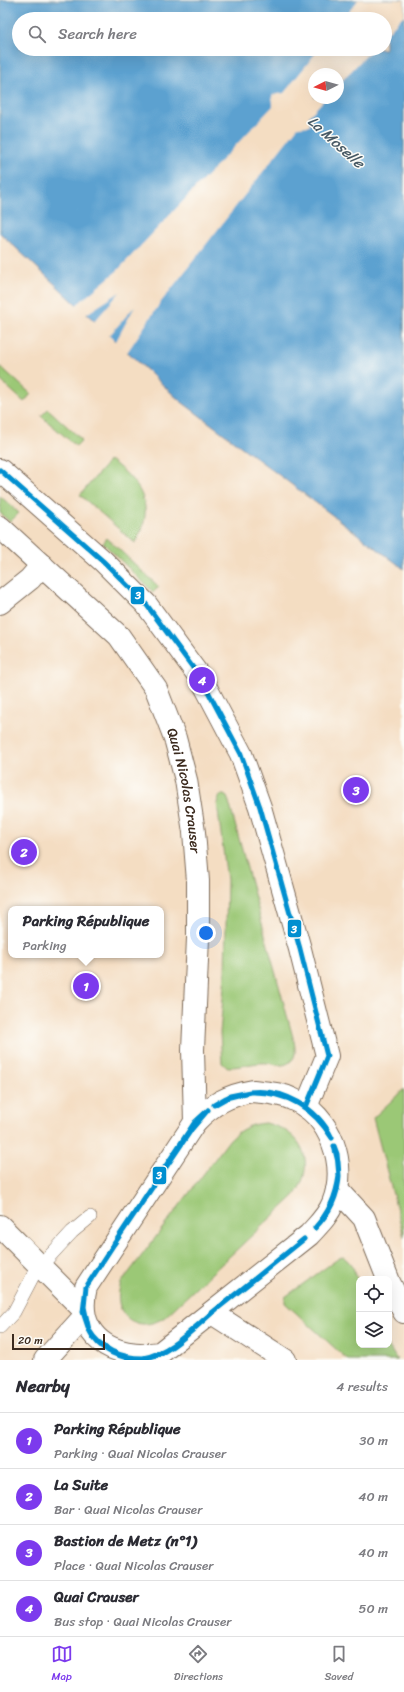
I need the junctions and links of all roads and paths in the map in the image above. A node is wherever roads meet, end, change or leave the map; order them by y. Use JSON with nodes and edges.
{"nodes":[{"id":1,"x":0,"y":470,"type":"edge"},
{"id":2,"x":0,"y":527,"type":"edge"},
{"id":3,"x":42,"y":565,"type":"junction"},
{"id":4,"x":0,"y":603,"type":"edge"},
{"id":5,"x":306,"y":1107,"type":"junction"},
{"id":6,"x":195,"y":1122,"type":"junction"},
{"id":7,"x":337,"y":1189,"type":"junction"},
{"id":8,"x":90,"y":1217,"type":"dead end"},
{"id":9,"x":0,"y":1226,"type":"edge"},
{"id":10,"x":41,"y":1266,"type":"junction"},
{"id":11,"x":386,"y":1276,"type":"edge"},
{"id":12,"x":392,"y":1288,"type":"edge"},
{"id":13,"x":404,"y":1312,"type":"edge"},
{"id":14,"x":84,"y":1313,"type":"junction"},
{"id":15,"x":212,"y":1313,"type":"junction"},
{"id":16,"x":0,"y":1327,"type":"edge"},
{"id":17,"x":140,"y":1359,"type":"edge"},
{"id":18,"x":45,"y":1360,"type":"edge"},
{"id":19,"x":285,"y":1360,"type":"edge"}],
"edges":[{"from":1,"to":5,"type":"main road"},
{"from":2,"to":3,"type":"main road","name":"Quai Nicolas Crauser"},
{"from":3,"to":4,"type":"main road"},
{"from":3,"to":6,"type":"main road","name":"Quai Nicolas Crauser"},
{"from":5,"to":6,"type":"main road"},
{"from":5,"to":7,"type":"main road"},
{"from":6,"to":14,"type":"main road"},
{"from":7,"to":11,"type":"main road"},
{"from":7,"to":15,"type":"main road"},
{"from":8,"to":10,"type":"lane"},
{"from":9,"to":10,"type":"main road"},
{"from":10,"to":14,"type":"main road"},
{"from":10,"to":16,"type":"lane"},
{"from":12,"to":13,"type":"main road"},
{"from":14,"to":17,"type":"main road"},
{"from":14,"to":18,"type":"main road"},
{"from":15,"to":17,"type":"main road"},
{"from":15,"to":19,"type":"main road"}]}
